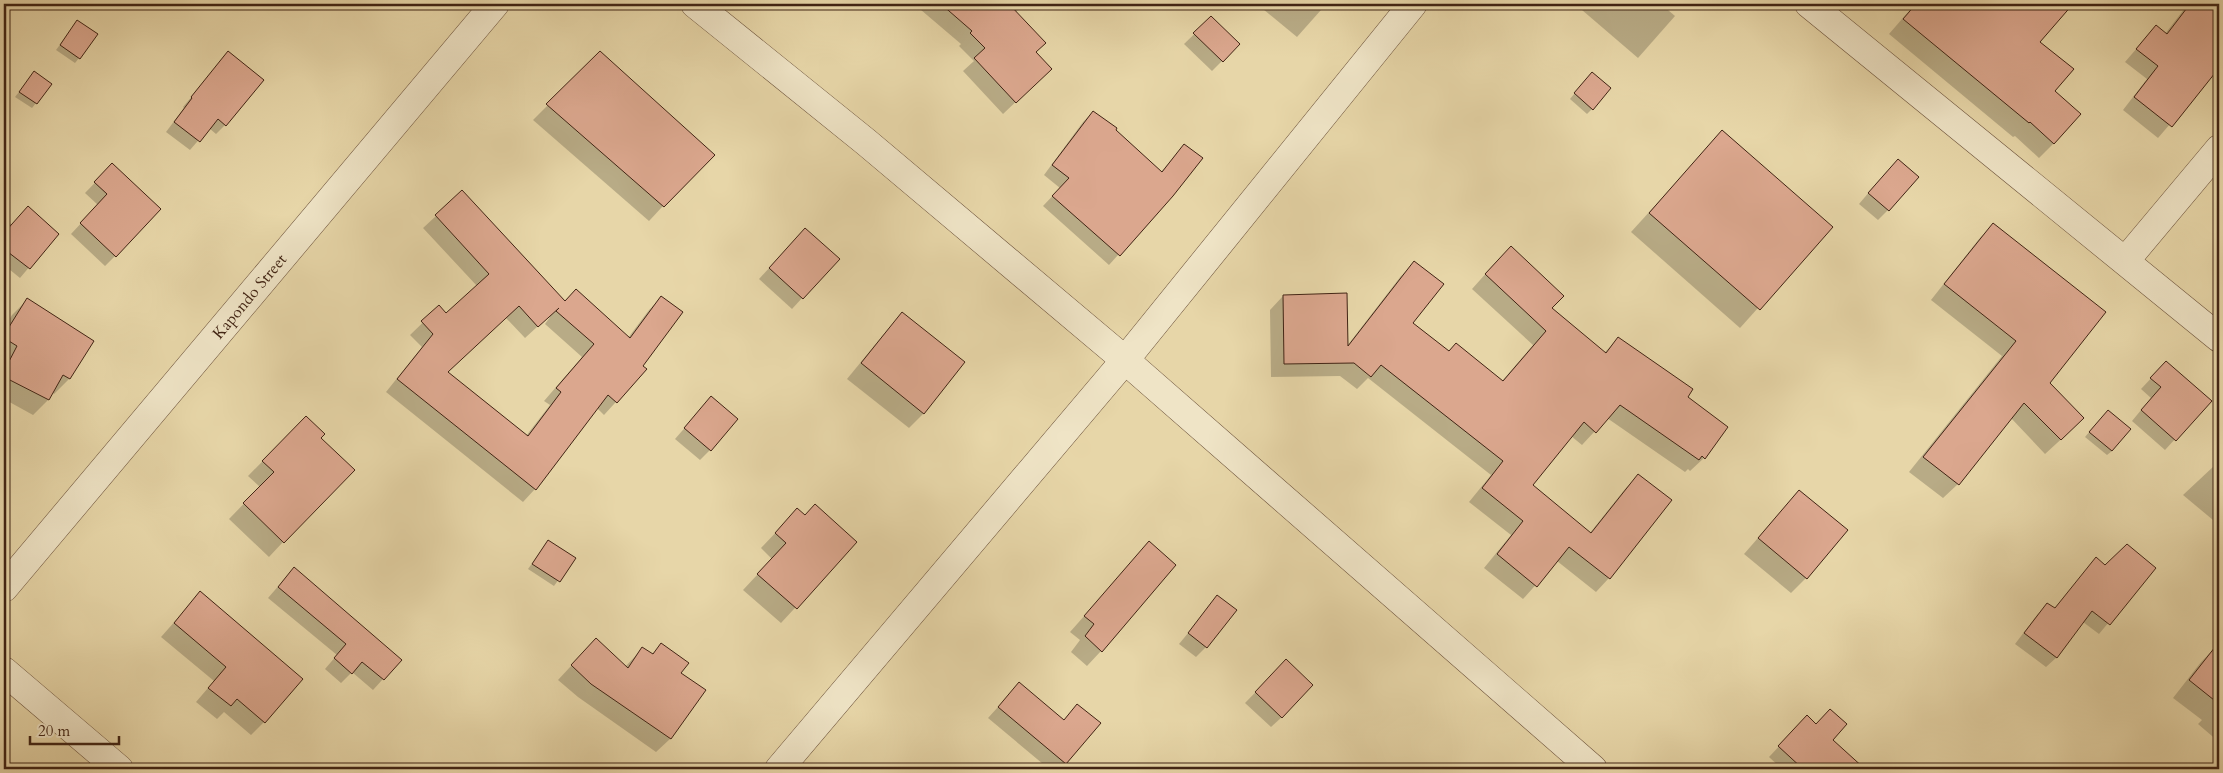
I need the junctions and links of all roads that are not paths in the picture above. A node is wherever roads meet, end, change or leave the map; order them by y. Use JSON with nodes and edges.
{"nodes":[{"id":1,"x":495,"y":4,"type":"edge"},
{"id":2,"x":695,"y":4,"type":"edge"},
{"id":3,"x":1413,"y":4,"type":"edge"},
{"id":4,"x":1809,"y":4,"type":"edge"},
{"id":5,"x":2219,"y":148,"type":"edge"},
{"id":6,"x":2126,"y":260,"type":"junction"},
{"id":7,"x":2219,"y":338,"type":"edge"},
{"id":8,"x":1125,"y":360,"type":"junction"},
{"id":9,"x":4,"y":588,"type":"edge"},
{"id":10,"x":4,"y":672,"type":"edge"},
{"id":11,"x":118,"y":769,"type":"edge"},
{"id":12,"x":779,"y":769,"type":"edge"},
{"id":13,"x":1593,"y":769,"type":"edge"}],
"edges":[{"from":1,"to":9,"type":"street","name":"Kapondo Street"},
{"from":2,"to":8,"type":"street"},
{"from":3,"to":8,"type":"street"},
{"from":4,"to":6,"type":"street"},
{"from":5,"to":6,"type":"street"},
{"from":6,"to":7,"type":"street"},
{"from":8,"to":12,"type":"street"},
{"from":8,"to":13,"type":"street"},
{"from":10,"to":11,"type":"street"}]}
